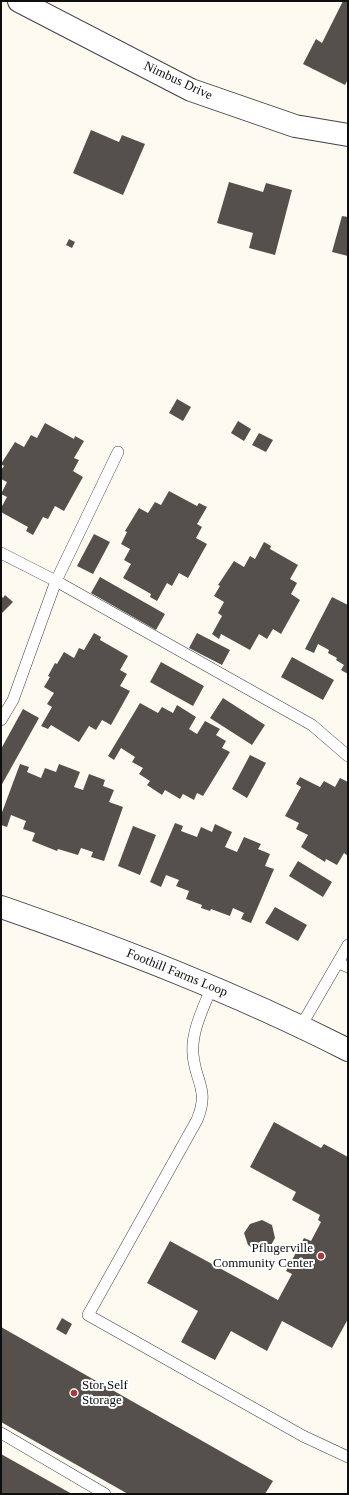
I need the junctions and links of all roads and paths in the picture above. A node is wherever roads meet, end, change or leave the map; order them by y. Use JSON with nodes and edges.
{"nodes":[{"id":1,"x":19,"y":1,"type":"edge"},
{"id":2,"x":348,"y":135,"type":"edge"},
{"id":3,"x":118,"y":452,"type":"dead end"},
{"id":4,"x":1,"y":553,"type":"edge"},
{"id":5,"x":56,"y":581,"type":"junction"},
{"id":6,"x":1,"y":720,"type":"edge"},
{"id":7,"x":348,"y":756,"type":"edge"},
{"id":8,"x":1,"y":907,"type":"edge"},
{"id":9,"x":348,"y":945,"type":"edge"},
{"id":10,"x":343,"y":965,"type":"edge"},
{"id":11,"x":212,"y":986,"type":"junction"},
{"id":12,"x":301,"y":1026,"type":"junction"},
{"id":13,"x":348,"y":1050,"type":"edge"},
{"id":14,"x":1,"y":1433,"type":"edge"},
{"id":15,"x":348,"y":1457,"type":"edge"},
{"id":16,"x":105,"y":1494,"type":"edge"}],
"edges":[{"from":1,"to":2,"type":"street","name":"Nimbus Drive"},
{"from":3,"to":5,"type":"lane"},
{"from":4,"to":5,"type":"lane"},
{"from":5,"to":6,"type":"lane"},
{"from":5,"to":7,"type":"lane"},
{"from":8,"to":11,"type":"street","name":"Foothill Farms Loop"},
{"from":9,"to":10,"type":"lane"},
{"from":10,"to":12,"type":"lane"},
{"from":11,"to":12,"type":"street","name":"Foothill Farms Loop"},
{"from":11,"to":15,"type":"lane"},
{"from":12,"to":13,"type":"street","name":"Foothill Farms Loop"},
{"from":14,"to":16,"type":"lane"}]}
